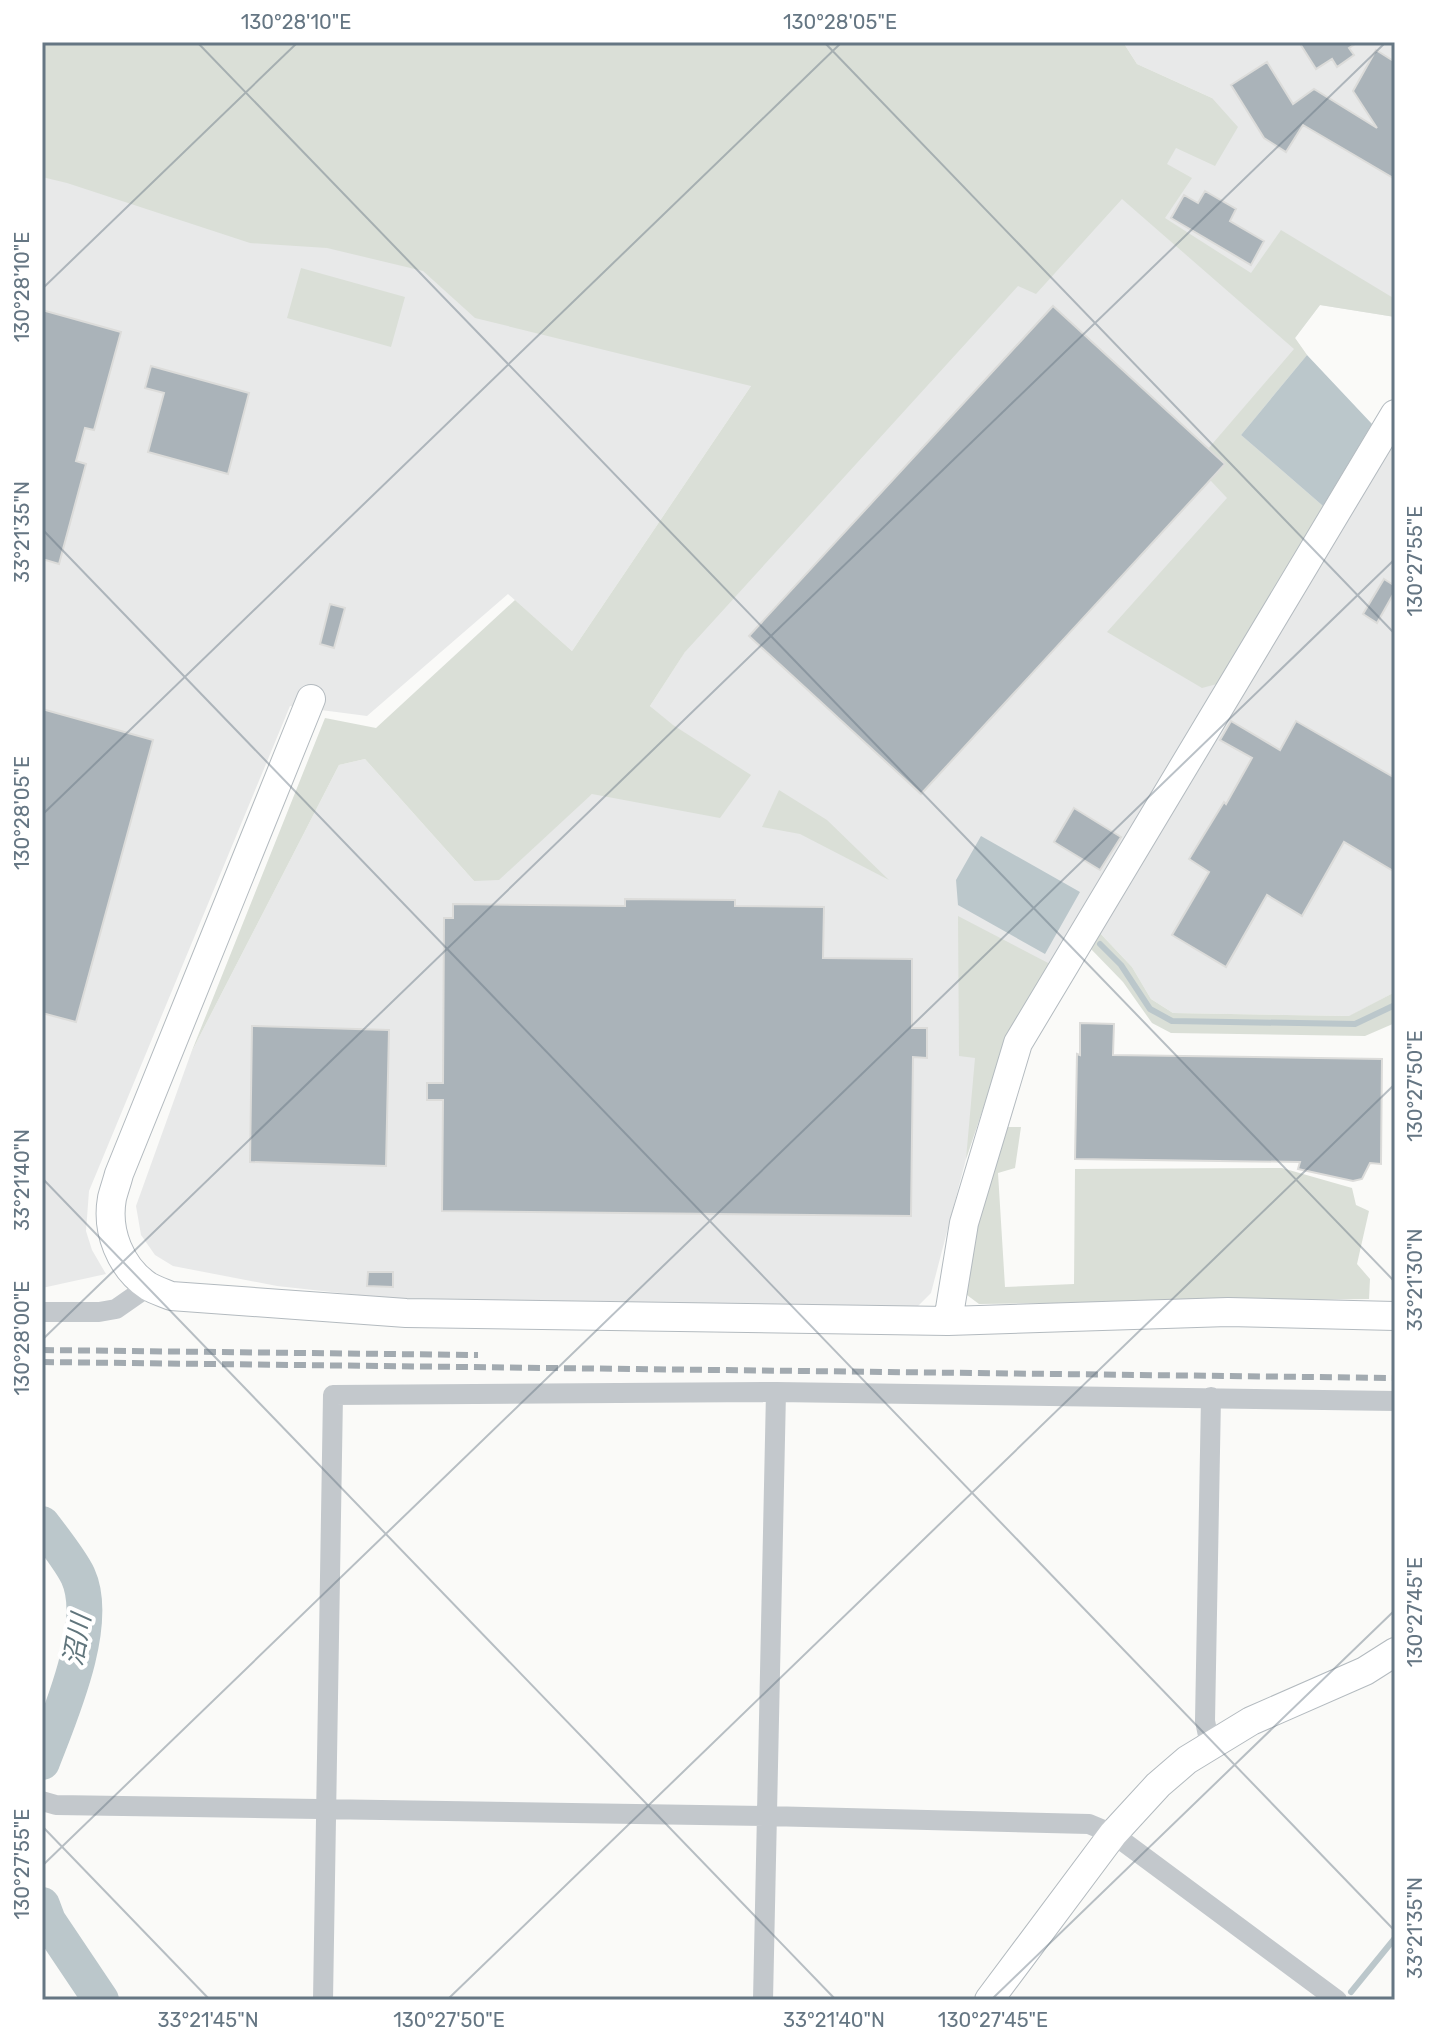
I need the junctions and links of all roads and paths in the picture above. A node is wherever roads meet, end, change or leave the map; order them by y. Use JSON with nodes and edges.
{"nodes":[{"id":1,"x":1395,"y":414,"type":"edge"},
{"id":2,"x":311,"y":699,"type":"dead end"},
{"id":3,"x":149,"y":1286,"type":"junction"},
{"id":4,"x":42,"y":1312,"type":"edge"},
{"id":5,"x":1395,"y":1316,"type":"edge"},
{"id":6,"x":948,"y":1321,"type":"junction"},
{"id":7,"x":776,"y":1392,"type":"junction"},
{"id":8,"x":1211,"y":1397,"type":"junction"},
{"id":9,"x":1395,"y":1401,"type":"edge"},
{"id":10,"x":1395,"y":1652,"type":"edge"},
{"id":11,"x":1210,"y":1745,"type":"junction"},
{"id":12,"x":49,"y":1803,"type":"edge"},
{"id":13,"x":326,"y":1808,"type":"junction"},
{"id":14,"x":766,"y":1816,"type":"junction"},
{"id":15,"x":1113,"y":1834,"type":"junction"},
{"id":16,"x":323,"y":2000,"type":"edge"},
{"id":17,"x":763,"y":2000,"type":"edge"},
{"id":18,"x":989,"y":2000,"type":"edge"},
{"id":19,"x":1337,"y":2000,"type":"edge"}],
"edges":[{"from":1,"to":6,"type":"street"},
{"from":2,"to":3,"type":"street"},
{"from":3,"to":4,"type":"street"},
{"from":3,"to":6,"type":"street"},
{"from":5,"to":6,"type":"street"},
{"from":7,"to":8,"type":"street"},
{"from":7,"to":13,"type":"street"},
{"from":7,"to":14,"type":"street"},
{"from":8,"to":9,"type":"street"},
{"from":8,"to":11,"type":"street"},
{"from":10,"to":11,"type":"street"},
{"from":11,"to":15,"type":"street"},
{"from":12,"to":13,"type":"street"},
{"from":13,"to":14,"type":"street"},
{"from":13,"to":16,"type":"street"},
{"from":14,"to":15,"type":"street"},
{"from":14,"to":17,"type":"street"},
{"from":15,"to":18,"type":"street"},
{"from":15,"to":19,"type":"street"}]}
